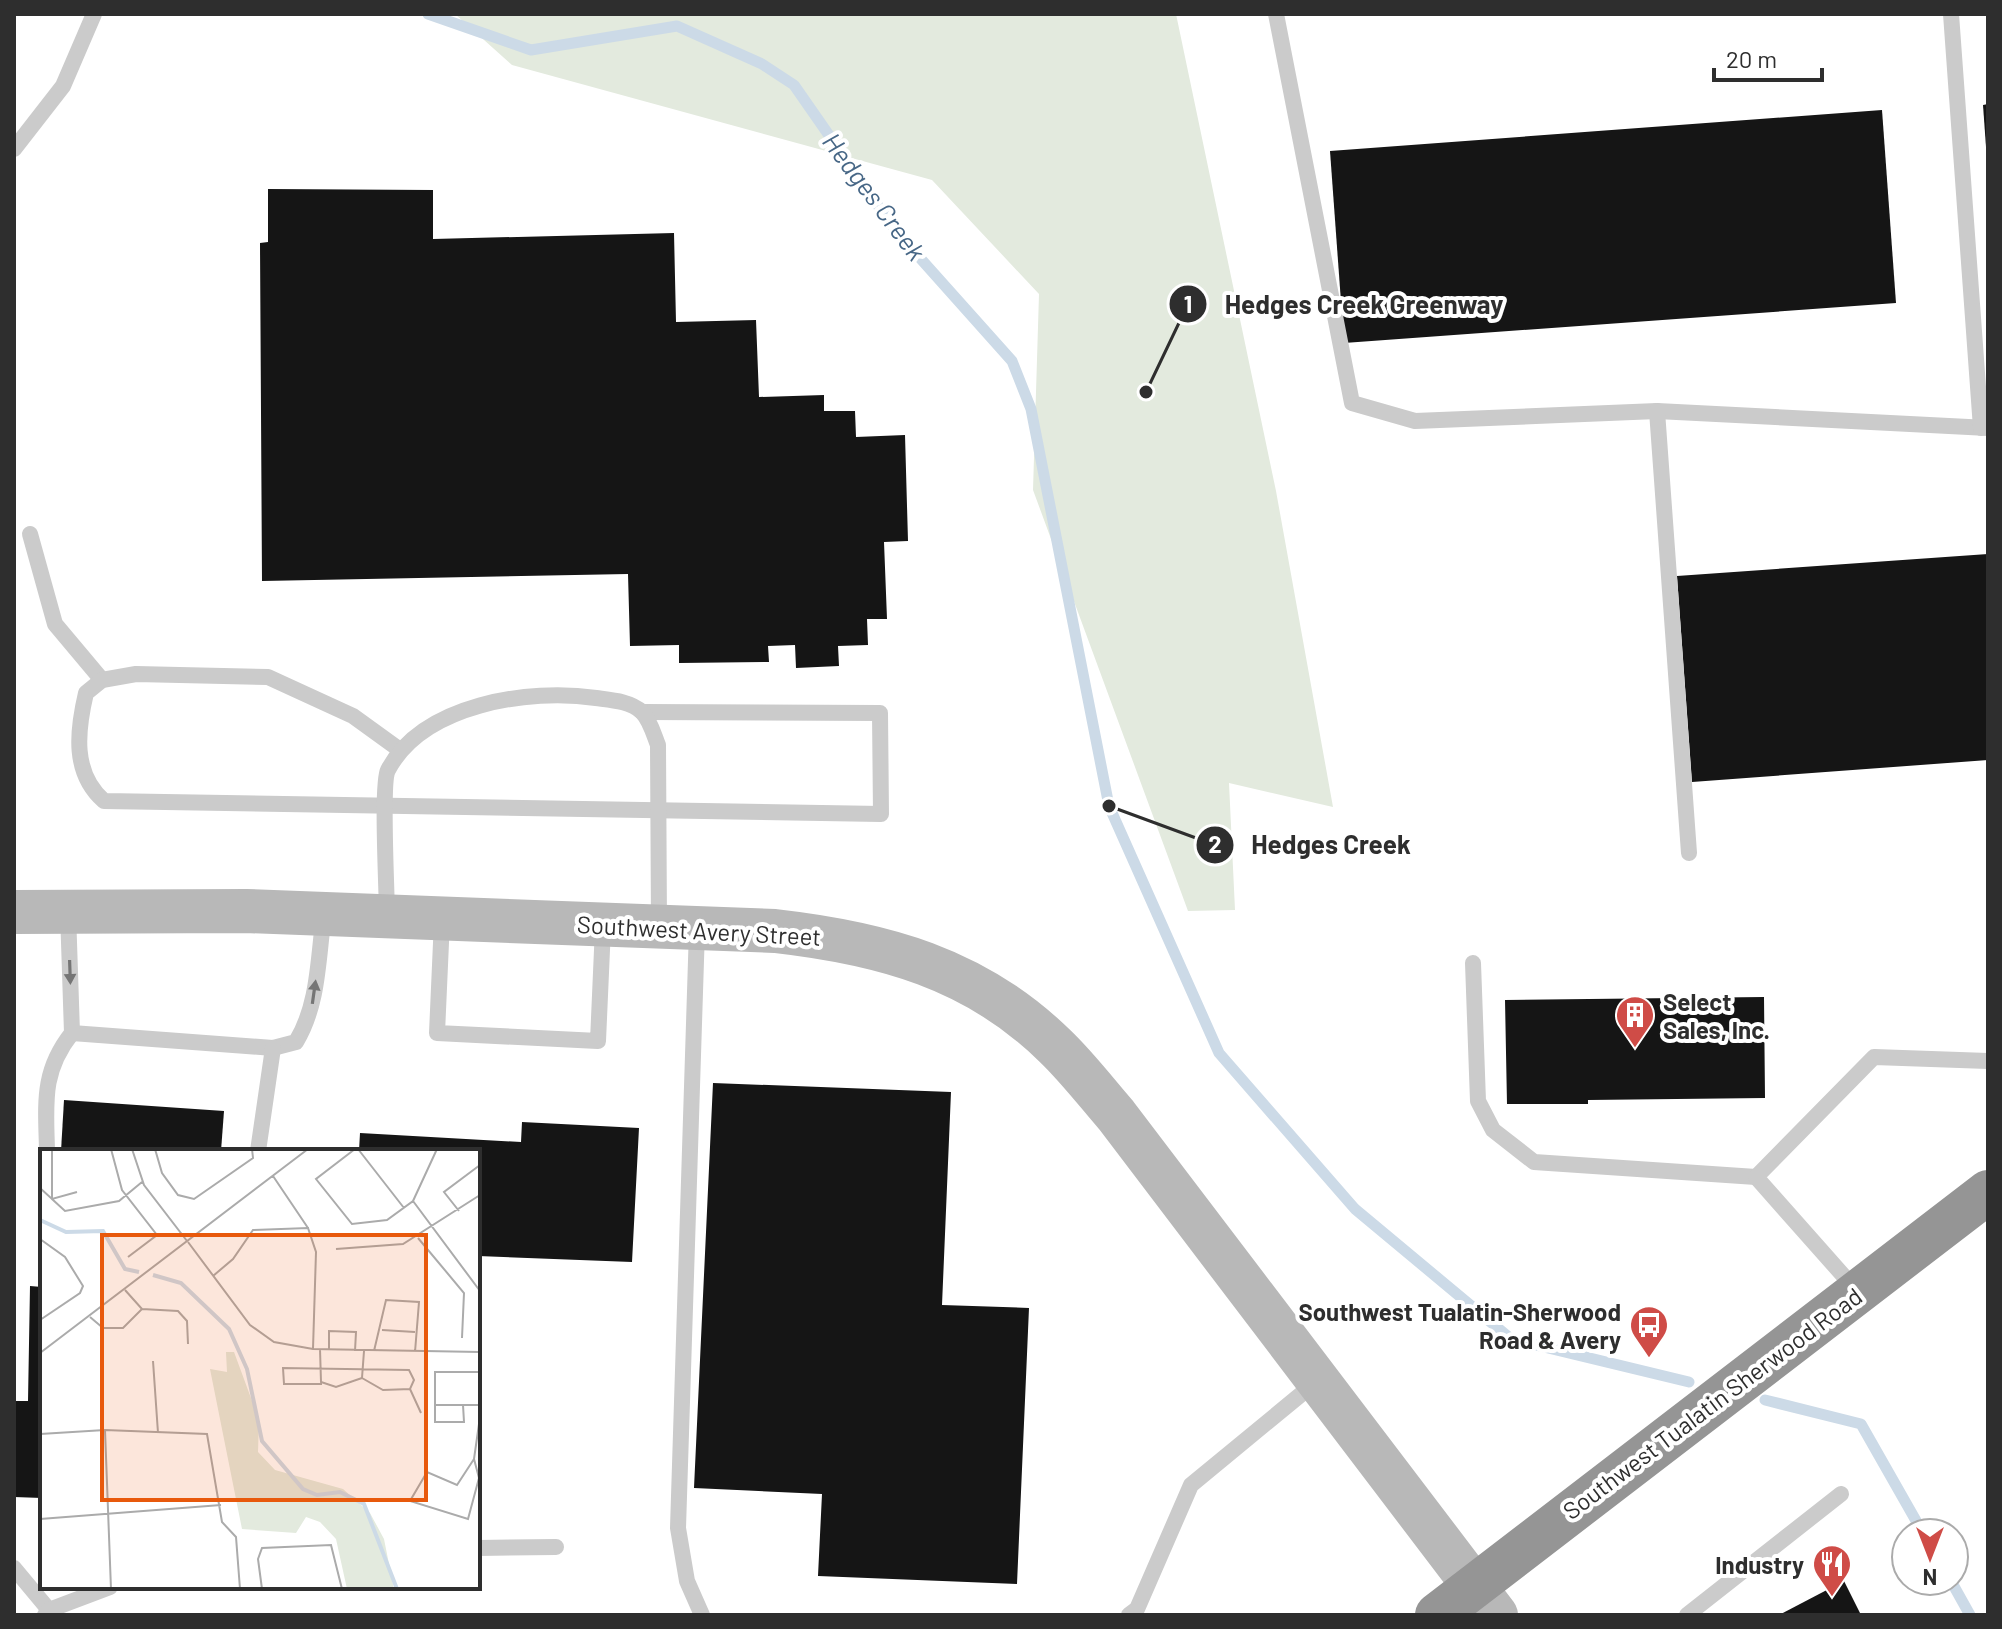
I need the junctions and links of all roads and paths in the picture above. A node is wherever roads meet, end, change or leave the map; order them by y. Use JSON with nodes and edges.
{"nodes":[{"id":1,"x":94,"y":14,"type":"edge"},
{"id":2,"x":1276,"y":14,"type":"edge"},
{"id":3,"x":1951,"y":14,"type":"edge"},
{"id":4,"x":14,"y":149,"type":"edge"},
{"id":5,"x":1657,"y":411,"type":"junction"},
{"id":6,"x":1984,"y":428,"type":"edge"},
{"id":7,"x":30,"y":534,"type":"dead end"},
{"id":8,"x":102,"y":680,"type":"junction"},
{"id":9,"x":642,"y":712,"type":"junction"},
{"id":10,"x":400,"y":750,"type":"junction"},
{"id":11,"x":386,"y":807,"type":"junction"},
{"id":12,"x":659,"y":811,"type":"junction"},
{"id":13,"x":1689,"y":853,"type":"dead end"},
{"id":14,"x":14,"y":912,"type":"edge"},
{"id":15,"x":68,"y":912,"type":"junction"},
{"id":16,"x":324,"y":914,"type":"junction"},
{"id":17,"x":387,"y":917,"type":"junction"},
{"id":18,"x":442,"y":919,"type":"junction"},
{"id":19,"x":603,"y":925,"type":"junction"},
{"id":20,"x":678,"y":927,"type":"junction"},
{"id":21,"x":1473,"y":963,"type":"dead end"},
{"id":22,"x":72,"y":1033,"type":"junction"},
{"id":23,"x":273,"y":1048,"type":"junction"},
{"id":24,"x":1988,"y":1061,"type":"edge"},
{"id":25,"x":47,"y":1149,"type":"edge"},
{"id":26,"x":258,"y":1149,"type":"edge"},
{"id":27,"x":1756,"y":1177,"type":"junction"},
{"id":28,"x":1988,"y":1192,"type":"edge"},
{"id":29,"x":1858,"y":1292,"type":"junction"},
{"id":30,"x":1318,"y":1381,"type":"junction"},
{"id":31,"x":1841,"y":1494,"type":"dead end"},
{"id":32,"x":556,"y":1547,"type":"dead end"},
{"id":33,"x":480,"y":1548,"type":"edge"},
{"id":34,"x":14,"y":1568,"type":"edge"},
{"id":35,"x":105,"y":1589,"type":"edge"},
{"id":36,"x":1484,"y":1601,"type":"edge"},
{"id":37,"x":47,"y":1613,"type":"edge"},
{"id":38,"x":702,"y":1615,"type":"edge"},
{"id":39,"x":1129,"y":1615,"type":"edge"},
{"id":40,"x":1437,"y":1615,"type":"edge"},
{"id":41,"x":1687,"y":1615,"type":"edge"}],
"edges":[{"from":1,"to":4,"type":"lane"},
{"from":2,"to":5,"type":"lane"},
{"from":3,"to":6,"type":"lane"},
{"from":5,"to":6,"type":"lane"},
{"from":5,"to":13,"type":"lane"},
{"from":7,"to":8,"type":"lane"},
{"from":8,"to":10,"type":"lane"},
{"from":8,"to":11,"type":"lane"},
{"from":9,"to":10,"type":"lane"},
{"from":9,"to":12,"type":"lane"},
{"from":9,"to":12,"type":"lane"},
{"from":10,"to":11,"type":"lane"},
{"from":11,"to":12,"type":"lane"},
{"from":11,"to":17,"type":"lane"},
{"from":12,"to":20,"type":"lane"},
{"from":14,"to":15,"type":"main road","name":"Southwest Avery Street"},
{"from":15,"to":16,"type":"main road","name":"Southwest Avery Street"},
{"from":15,"to":22,"type":"lane","one_way":true},
{"from":16,"to":17,"type":"main road","name":"Southwest Avery Street"},
{"from":23,"to":16,"type":"lane","one_way":true},
{"from":17,"to":18,"type":"main road","name":"Southwest Avery Street"},
{"from":18,"to":19,"type":"main road","name":"Southwest Avery Street"},
{"from":18,"to":19,"type":"lane"},
{"from":19,"to":20,"type":"main road","name":"Southwest Avery Street"},
{"from":20,"to":30,"type":"main road","name":"Southwest Avery Street"},
{"from":20,"to":38,"type":"lane"},
{"from":21,"to":27,"type":"lane"},
{"from":22,"to":23,"type":"lane"},
{"from":22,"to":25,"type":"lane"},
{"from":23,"to":26,"type":"lane"},
{"from":24,"to":27,"type":"lane"},
{"from":27,"to":29,"type":"lane"},
{"from":28,"to":29,"type":"highway","name":"Southwest Tualatin Sherwood Road"},
{"from":29,"to":36,"type":"highway","name":"Southwest Tualatin Sherwood Road"},
{"from":30,"to":36,"type":"main road","name":"Southwest Avery Street"},
{"from":30,"to":39,"type":"lane"},
{"from":31,"to":41,"type":"lane"},
{"from":32,"to":33,"type":"lane"},
{"from":34,"to":37,"type":"lane"},
{"from":35,"to":37,"type":"lane"},
{"from":36,"to":40,"type":"highway","name":"Southwest Tualatin Sherwood Road"}]}
